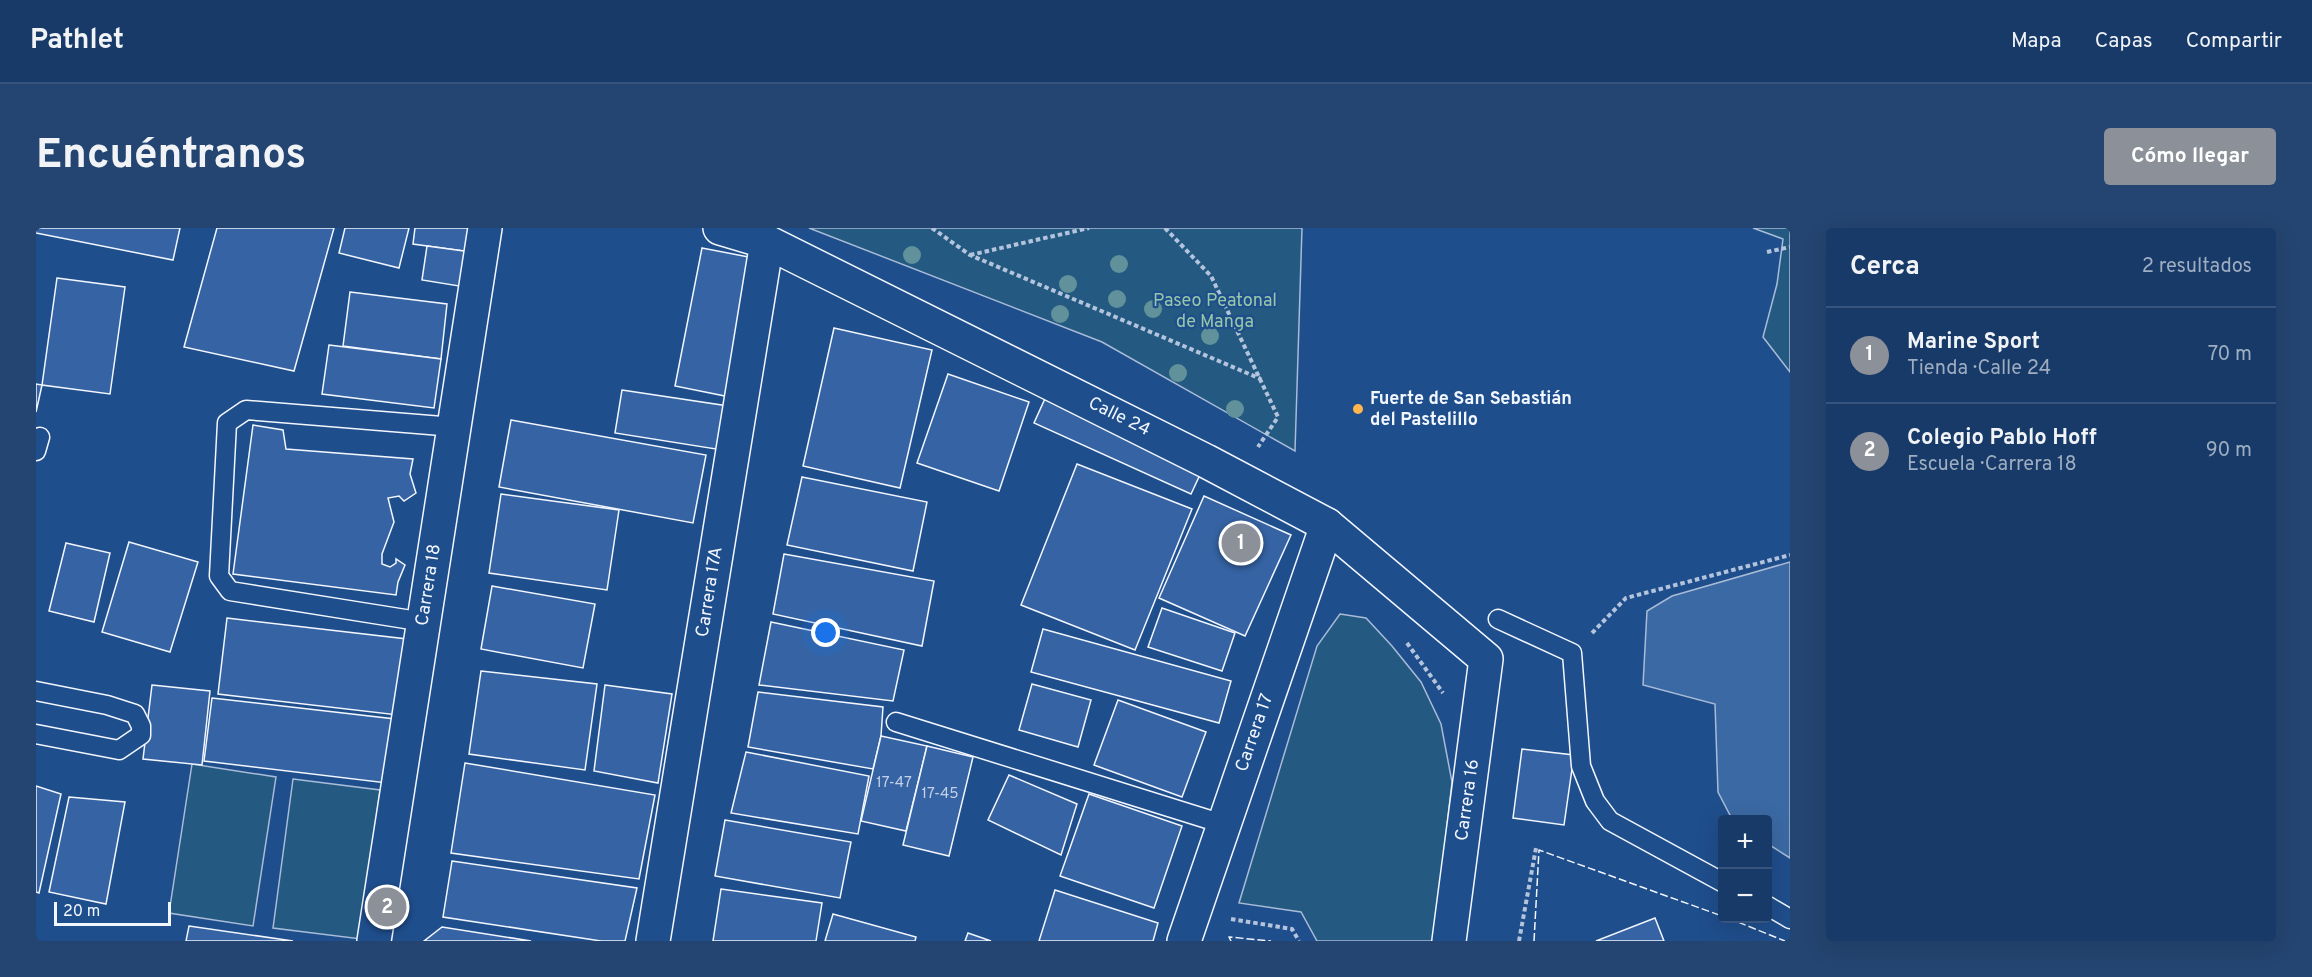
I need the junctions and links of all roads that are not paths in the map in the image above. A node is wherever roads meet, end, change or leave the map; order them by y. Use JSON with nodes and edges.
{"nodes":[{"id":1,"x":484,"y":228,"type":"edge"},
{"id":2,"x":720,"y":228,"type":"edge"},
{"id":3,"x":767,"y":242,"type":"junction"},
{"id":4,"x":454,"y":427,"type":"junction"},
{"id":5,"x":1327,"y":525,"type":"junction"},
{"id":6,"x":1497,"y":619,"type":"dead end"},
{"id":7,"x":424,"y":622,"type":"junction"},
{"id":8,"x":1486,"y":659,"type":"joint"},
{"id":9,"x":36,"y":691,"type":"edge"},
{"id":10,"x":896,"y":723,"type":"dead end"},
{"id":11,"x":36,"y":734,"type":"edge"},
{"id":12,"x":1224,"y":824,"type":"junction"},
{"id":13,"x":1718,"y":880,"type":"edge"},
{"id":14,"x":1772,"y":909,"type":"edge"},
{"id":15,"x":1790,"y":918,"type":"edge"},
{"id":16,"x":374,"y":941,"type":"edge"},
{"id":17,"x":653,"y":941,"type":"edge"},
{"id":18,"x":1184,"y":941,"type":"edge"},
{"id":19,"x":1449,"y":941,"type":"edge"}],
"edges":[{"from":1,"to":4,"type":"street","name":"Carrera 18"},
{"from":2,"to":3,"type":"street","name":"Calle 24"},
{"from":3,"to":5,"type":"street","name":"Calle 24"},
{"from":3,"to":17,"type":"street","name":"Carrera 17A"},
{"from":4,"to":7,"type":"street","name":"Carrera 18"},
{"from":4,"to":7,"type":"lane"},
{"from":5,"to":8,"type":"street","name":"Calle 24"},
{"from":5,"to":12,"type":"street","name":"Carrera 17"},
{"from":6,"to":13,"type":"lane"},
{"from":7,"to":16,"type":"street","name":"Carrera 18"},
{"from":8,"to":19,"type":"street","name":"Carrera 16"},
{"from":9,"to":11,"type":"lane"},
{"from":10,"to":12,"type":"lane"},
{"from":12,"to":18,"type":"street","name":"Carrera 17"},
{"from":14,"to":15,"type":"lane"}]}
